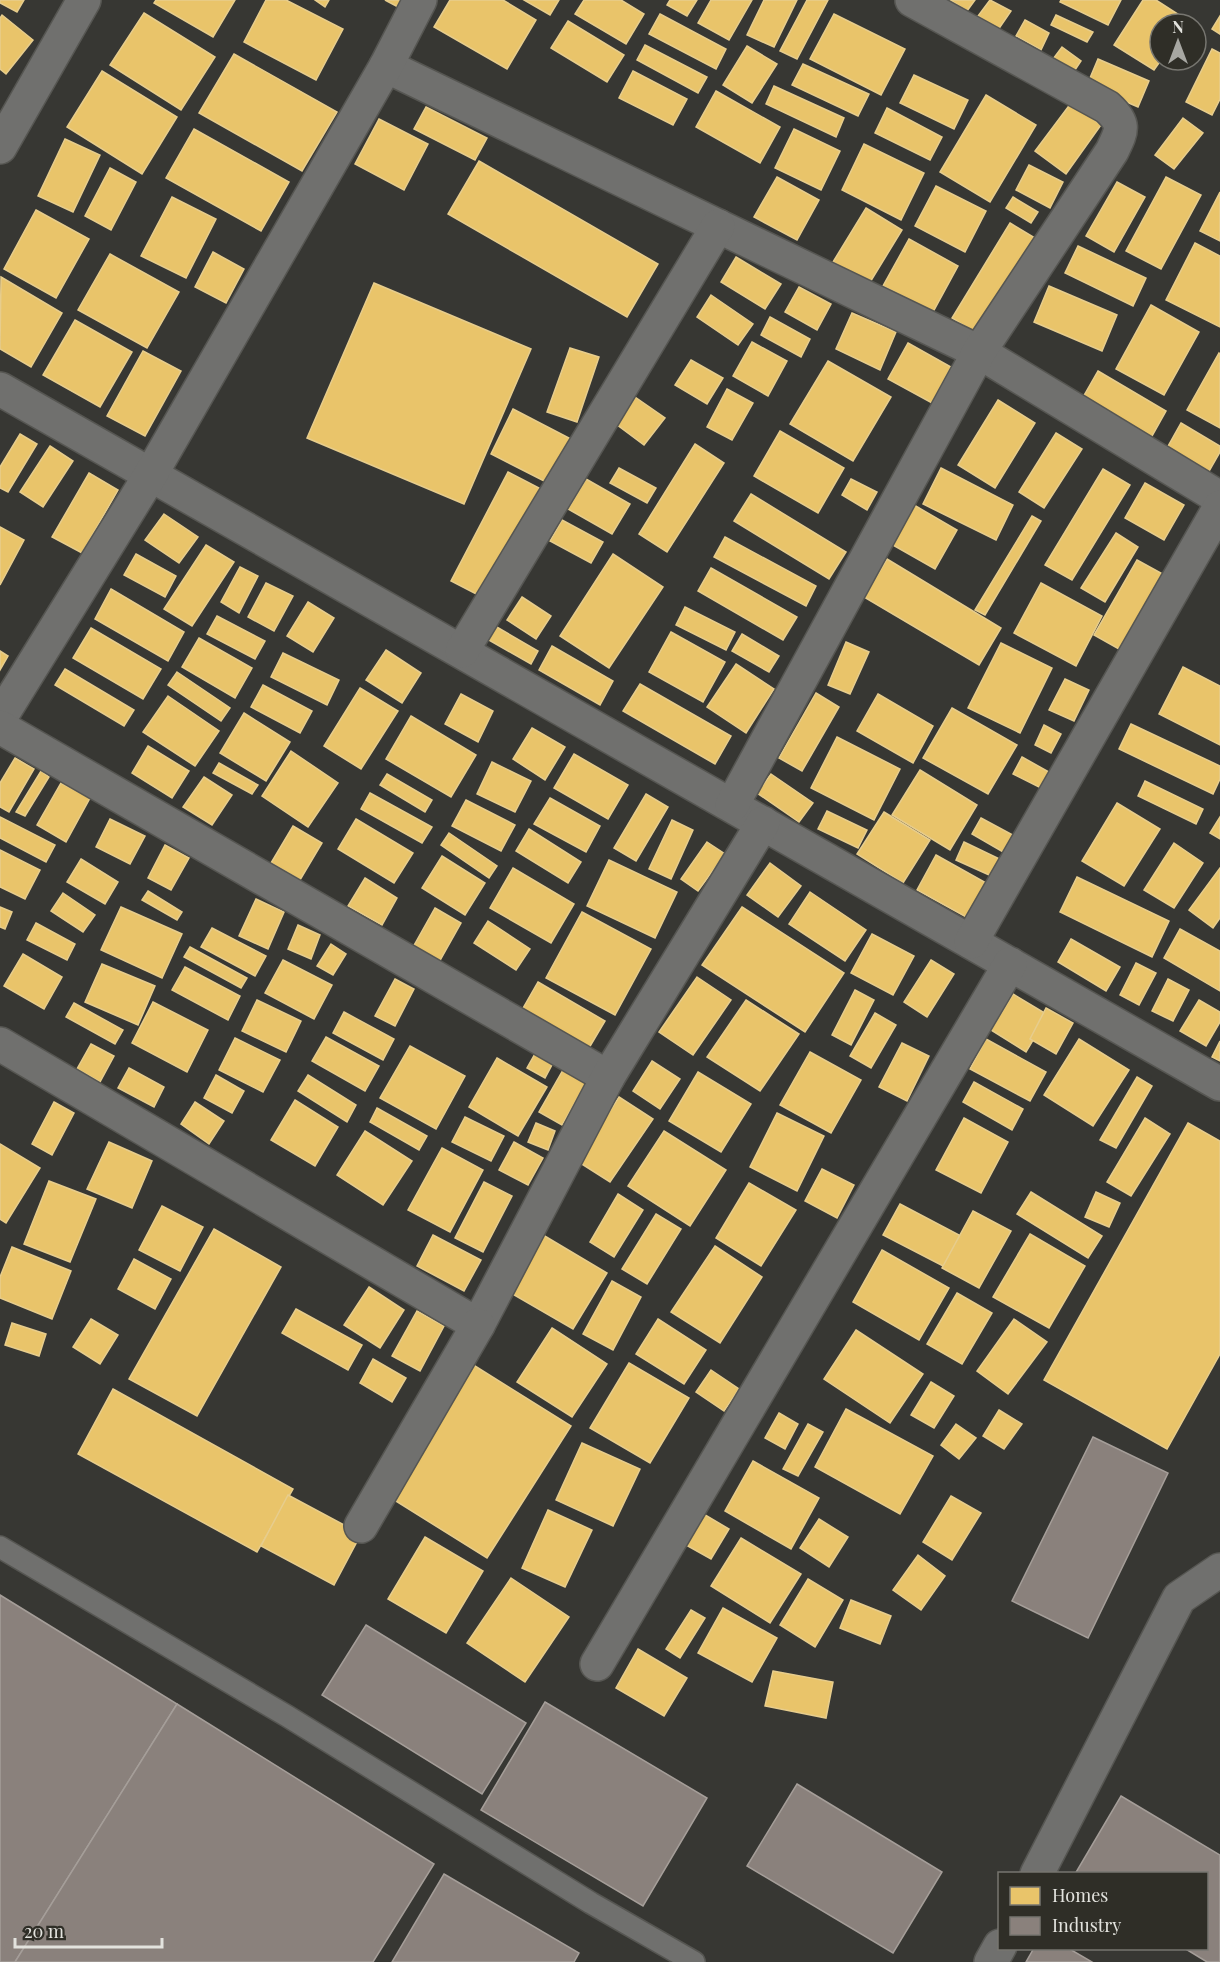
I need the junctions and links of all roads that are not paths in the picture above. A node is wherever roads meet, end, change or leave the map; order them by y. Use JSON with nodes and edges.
{"nodes":[{"id":1,"x":84,"y":0,"type":"edge"},
{"id":2,"x":420,"y":0,"type":"edge"},
{"id":3,"x":912,"y":0,"type":"edge"},
{"id":4,"x":386,"y":66,"type":"junction"},
{"id":5,"x":0,"y":147,"type":"edge"},
{"id":6,"x":718,"y":226,"type":"junction"},
{"id":7,"x":979,"y":352,"type":"junction"},
{"id":8,"x":0,"y":389,"type":"edge"},
{"id":9,"x":151,"y":474,"type":"junction"},
{"id":10,"x":1220,"y":498,"type":"edge"},
{"id":11,"x":1220,"y":507,"type":"edge"},
{"id":12,"x":462,"y":651,"type":"junction"},
{"id":13,"x":0,"y":718,"type":"edge"},
{"id":14,"x":0,"y":727,"type":"edge"},
{"id":15,"x":732,"y":805,"type":"junction"},
{"id":16,"x":763,"y":823,"type":"junction"},
{"id":17,"x":971,"y":942,"type":"junction"},
{"id":18,"x":1010,"y":964,"type":"junction"},
{"id":19,"x":0,"y":1044,"type":"edge"},
{"id":20,"x":608,"y":1077,"type":"junction"},
{"id":21,"x":1220,"y":1084,"type":"edge"},
{"id":22,"x":478,"y":1325,"type":"junction"},
{"id":23,"x":361,"y":1526,"type":"dead end"},
{"id":24,"x":0,"y":1547,"type":"edge"},
{"id":25,"x":1220,"y":1570,"type":"edge"},
{"id":26,"x":597,"y":1665,"type":"dead end"},
{"id":27,"x":1038,"y":1872,"type":"edge"},
{"id":28,"x":998,"y":1948,"type":"edge"},
{"id":29,"x":694,"y":1962,"type":"edge"},
{"id":30,"x":991,"y":1962,"type":"edge"}],
"edges":[{"from":1,"to":5,"type":"street"},
{"from":2,"to":4,"type":"street"},
{"from":3,"to":7,"type":"street"},
{"from":4,"to":6,"type":"street"},
{"from":4,"to":9,"type":"street"},
{"from":6,"to":7,"type":"street"},
{"from":6,"to":12,"type":"street"},
{"from":7,"to":10,"type":"street"},
{"from":7,"to":15,"type":"street"},
{"from":8,"to":9,"type":"street"},
{"from":9,"to":12,"type":"street"},
{"from":9,"to":13,"type":"street"},
{"from":11,"to":17,"type":"street"},
{"from":12,"to":15,"type":"street"},
{"from":14,"to":20,"type":"street"},
{"from":15,"to":16,"type":"street"},
{"from":16,"to":17,"type":"street"},
{"from":16,"to":20,"type":"street"},
{"from":17,"to":18,"type":"street"},
{"from":18,"to":21,"type":"street"},
{"from":18,"to":26,"type":"street"},
{"from":19,"to":22,"type":"street"},
{"from":20,"to":22,"type":"street"},
{"from":22,"to":23,"type":"street"},
{"from":24,"to":29,"type":"lane"},
{"from":25,"to":27,"type":"street"},
{"from":28,"to":30,"type":"street"}]}
